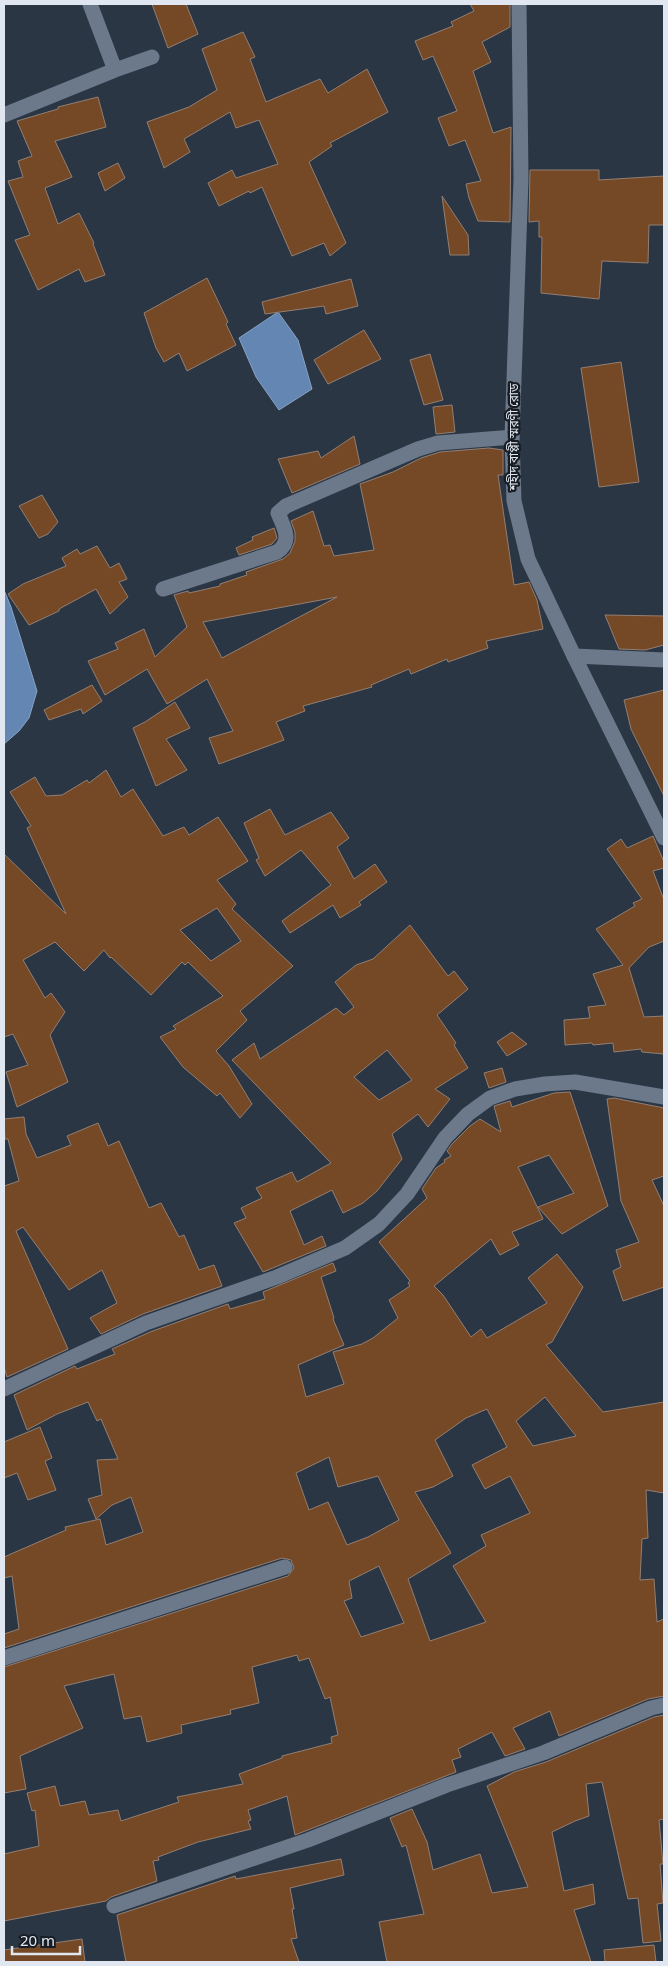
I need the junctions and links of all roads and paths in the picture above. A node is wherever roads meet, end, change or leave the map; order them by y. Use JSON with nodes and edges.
{"nodes":[{"id":1,"x":90,"y":4,"type":"edge"},
{"id":2,"x":519,"y":4,"type":"edge"},
{"id":3,"x":152,"y":58,"type":"dead end"},
{"id":4,"x":115,"y":70,"type":"junction"},
{"id":5,"x":4,"y":115,"type":"edge"},
{"id":6,"x":512,"y":437,"type":"junction"},
{"id":7,"x":163,"y":589,"type":"dead end"},
{"id":8,"x":574,"y":656,"type":"junction"},
{"id":9,"x":664,"y":660,"type":"edge"},
{"id":10,"x":664,"y":838,"type":"edge"},
{"id":11,"x":664,"y":1097,"type":"edge"},
{"id":12,"x":4,"y":1389,"type":"edge"},
{"id":13,"x":285,"y":1567,"type":"dead end"},
{"id":14,"x":4,"y":1658,"type":"edge"},
{"id":15,"x":664,"y":1705,"type":"edge"},
{"id":16,"x":114,"y":1906,"type":"dead end"}],
"edges":[{"from":1,"to":4,"type":"street"},
{"from":2,"to":6,"type":"street","name":"শহীদ বাপ্পী স্মরণী রোড"},
{"from":3,"to":4,"type":"street"},
{"from":4,"to":5,"type":"street"},
{"from":6,"to":7,"type":"street"},
{"from":6,"to":8,"type":"street","name":"শহীদ বাপ্পী স্মরণী রোড"},
{"from":8,"to":9,"type":"street"},
{"from":8,"to":10,"type":"street","name":"শহীদ বাপ্পী স্মরণী রোড"},
{"from":11,"to":12,"type":"street"},
{"from":13,"to":14,"type":"street"},
{"from":15,"to":16,"type":"street"}]}
